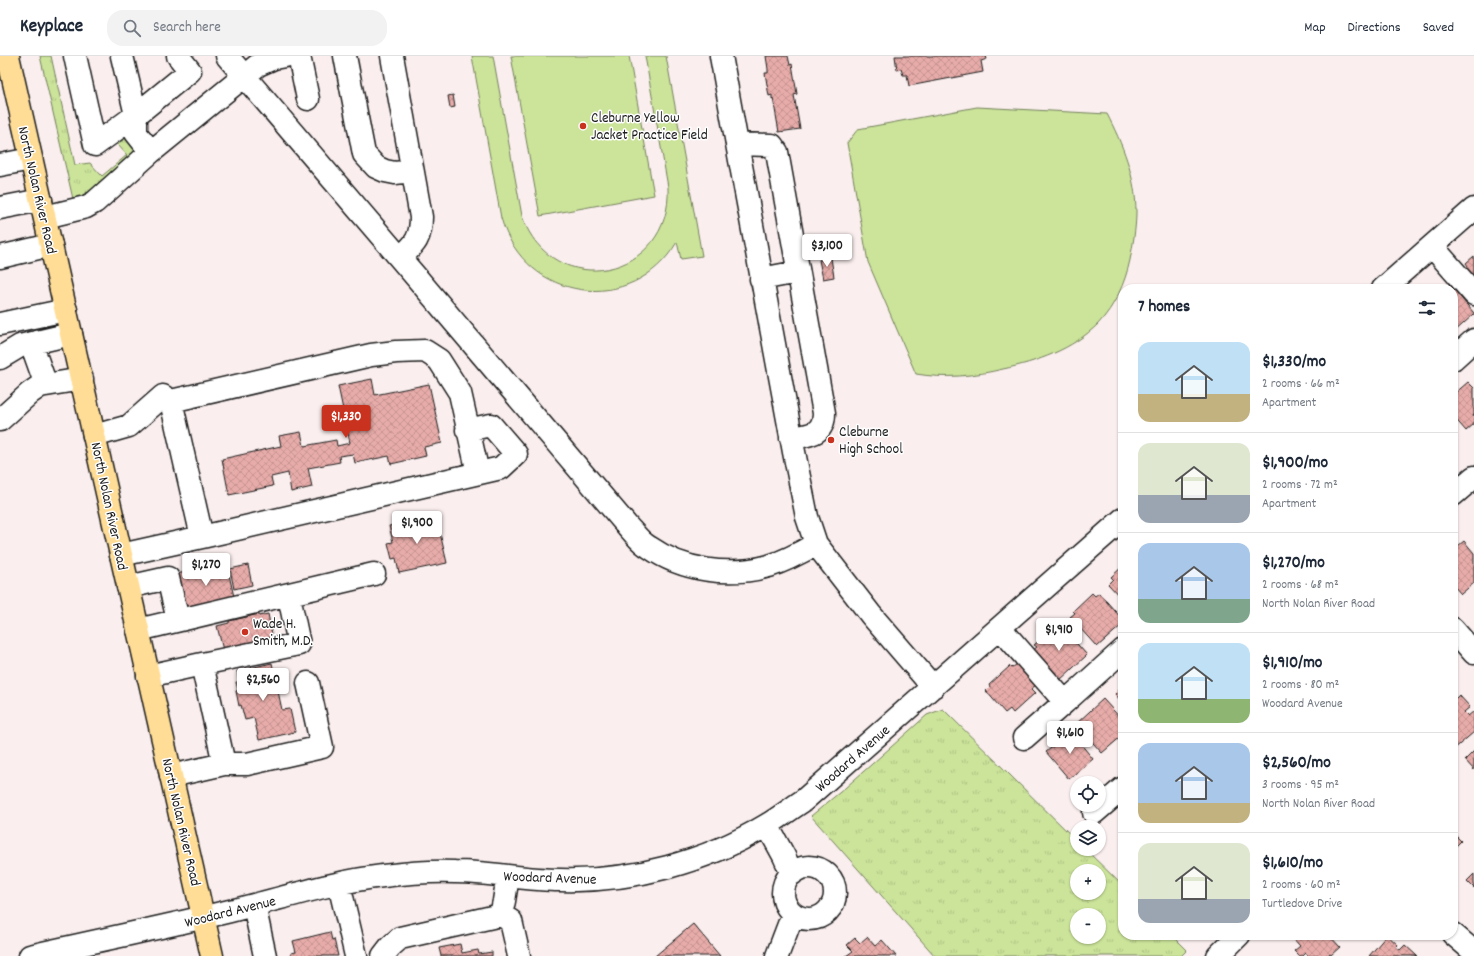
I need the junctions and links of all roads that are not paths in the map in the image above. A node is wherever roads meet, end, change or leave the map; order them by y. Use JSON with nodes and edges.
{"nodes":[{"id":1,"x":8,"y":56,"type":"edge"},
{"id":2,"x":75,"y":56,"type":"edge"},
{"id":3,"x":122,"y":56,"type":"edge"},
{"id":4,"x":178,"y":56,"type":"edge"},
{"id":5,"x":227,"y":56,"type":"edge"},
{"id":6,"x":285,"y":56,"type":"edge"},
{"id":7,"x":299,"y":56,"type":"edge"},
{"id":8,"x":345,"y":56,"type":"edge"},
{"id":9,"x":392,"y":56,"type":"edge"},
{"id":10,"x":721,"y":56,"type":"edge"},
{"id":11,"x":244,"y":76,"type":"junction"},
{"id":12,"x":308,"y":99,"type":"dead end"},
{"id":13,"x":136,"y":115,"type":"junction"},
{"id":14,"x":737,"y":144,"type":"junction"},
{"id":15,"x":151,"y":152,"type":"junction"},
{"id":16,"x":31,"y":159,"type":"junction"},
{"id":17,"x":0,"y":165,"type":"edge"},
{"id":18,"x":412,"y":171,"type":"junction"},
{"id":19,"x":0,"y":208,"type":"edge"},
{"id":20,"x":43,"y":208,"type":"junction"},
{"id":21,"x":1474,"y":209,"type":"edge"},
{"id":22,"x":51,"y":245,"type":"junction"},
{"id":23,"x":1432,"y":246,"type":"junction"},
{"id":24,"x":0,"y":257,"type":"edge"},
{"id":25,"x":400,"y":258,"type":"junction"},
{"id":26,"x":798,"y":272,"type":"junction"},
{"id":27,"x":761,"y":279,"type":"junction"},
{"id":28,"x":1389,"y":284,"type":"edge"},
{"id":29,"x":1474,"y":294,"type":"edge"},
{"id":30,"x":66,"y":310,"type":"junction"},
{"id":31,"x":0,"y":324,"type":"edge"},
{"id":32,"x":71,"y":334,"type":"junction"},
{"id":33,"x":1474,"y":340,"type":"edge"},
{"id":34,"x":31,"y":343,"type":"junction"},
{"id":35,"x":1458,"y":354,"type":"edge"},
{"id":36,"x":0,"y":358,"type":"edge"},
{"id":37,"x":82,"y":379,"type":"junction"},
{"id":38,"x":46,"y":385,"type":"junction"},
{"id":39,"x":171,"y":401,"type":"junction"},
{"id":40,"x":0,"y":420,"type":"edge"},
{"id":41,"x":468,"y":430,"type":"junction"},
{"id":42,"x":94,"y":436,"type":"junction"},
{"id":43,"x":791,"y":438,"type":"junction"},
{"id":44,"x":478,"y":473,"type":"junction"},
{"id":45,"x":1474,"y":477,"type":"edge"},
{"id":46,"x":1458,"y":491,"type":"edge"},
{"id":47,"x":1118,"y":523,"type":"edge"},
{"id":48,"x":202,"y":537,"type":"junction"},
{"id":49,"x":816,"y":544,"type":"junction"},
{"id":50,"x":121,"y":555,"type":"junction"},
{"id":51,"x":374,"y":574,"type":"dead end"},
{"id":52,"x":128,"y":587,"type":"junction"},
{"id":53,"x":290,"y":601,"type":"dead end"},
{"id":54,"x":178,"y":620,"type":"junction"},
{"id":55,"x":1000,"y":628,"type":"junction"},
{"id":56,"x":138,"y":630,"type":"junction"},
{"id":57,"x":1458,"y":635,"type":"edge"},
{"id":58,"x":1474,"y":653,"type":"edge"},
{"id":59,"x":1118,"y":654,"type":"edge"},
{"id":60,"x":202,"y":664,"type":"junction"},
{"id":61,"x":148,"y":676,"type":"junction"},
{"id":62,"x":308,"y":683,"type":"dead end"},
{"id":63,"x":933,"y":687,"type":"junction"},
{"id":64,"x":1065,"y":702,"type":"junction"},
{"id":65,"x":1024,"y":738,"type":"dead end"},
{"id":66,"x":224,"y":764,"type":"junction"},
{"id":67,"x":171,"y":776,"type":"junction"},
{"id":68,"x":1118,"y":792,"type":"edge"},
{"id":69,"x":1094,"y":813,"type":"dead end"},
{"id":70,"x":767,"y":825,"type":"junction"},
{"id":71,"x":792,"y":874,"type":"junction"},
{"id":72,"x":508,"y":876,"type":"junction"},
{"id":73,"x":339,"y":884,"type":"junction"},
{"id":74,"x":254,"y":905,"type":"junction"},
{"id":75,"x":793,"y":914,"type":"junction"},
{"id":76,"x":501,"y":915,"type":"junction"},
{"id":77,"x":204,"y":917,"type":"junction"},
{"id":78,"x":1458,"y":938,"type":"edge"},
{"id":79,"x":1234,"y":940,"type":"edge"},
{"id":80,"x":1474,"y":952,"type":"edge"},
{"id":81,"x":61,"y":953,"type":"edge"},
{"id":82,"x":30,"y":956,"type":"edge"},
{"id":83,"x":212,"y":956,"type":"edge"},
{"id":84,"x":265,"y":956,"type":"edge"},
{"id":85,"x":356,"y":956,"type":"edge"},
{"id":86,"x":383,"y":956,"type":"edge"},
{"id":87,"x":519,"y":956,"type":"edge"},
{"id":88,"x":777,"y":956,"type":"edge"},
{"id":89,"x":1218,"y":956,"type":"edge"}],
"edges":[{"from":1,"to":16,"type":"main road","name":"North Nolan River Road"},
{"from":2,"to":13,"type":"street"},
{"from":3,"to":13,"type":"street"},
{"from":4,"to":13,"type":"street"},
{"from":5,"to":11,"type":"street"},
{"from":6,"to":11,"type":"street"},
{"from":7,"to":12,"type":"street"},
{"from":8,"to":18,"type":"street"},
{"from":9,"to":18,"type":"street"},
{"from":10,"to":14,"type":"street"},
{"from":11,"to":15,"type":"street"},
{"from":11,"to":25,"type":"street"},
{"from":13,"to":15,"type":"street"},
{"from":14,"to":26,"type":"street"},
{"from":14,"to":27,"type":"street"},
{"from":15,"to":20,"type":"street"},
{"from":16,"to":17,"type":"street"},
{"from":16,"to":20,"type":"main road","name":"North Nolan River Road"},
{"from":18,"to":25,"type":"street"},
{"from":19,"to":20,"type":"street"},
{"from":20,"to":22,"type":"main road","name":"North Nolan River Road"},
{"from":21,"to":23,"type":"street"},
{"from":22,"to":24,"type":"street"},
{"from":22,"to":30,"type":"main road","name":"North Nolan River Road"},
{"from":23,"to":28,"type":"street"},
{"from":23,"to":29,"type":"street"},
{"from":25,"to":49,"type":"street"},
{"from":26,"to":27,"type":"street"},
{"from":26,"to":43,"type":"street"},
{"from":27,"to":43,"type":"street"},
{"from":30,"to":31,"type":"street"},
{"from":30,"to":32,"type":"main road","name":"North Nolan River Road"},
{"from":32,"to":34,"type":"street"},
{"from":32,"to":37,"type":"main road","name":"North Nolan River Road"},
{"from":33,"to":35,"type":"street"},
{"from":34,"to":36,"type":"street"},
{"from":34,"to":38,"type":"street"},
{"from":37,"to":38,"type":"street"},
{"from":37,"to":42,"type":"main road","name":"North Nolan River Road"},
{"from":38,"to":40,"type":"street"},
{"from":39,"to":41,"type":"street"},
{"from":39,"to":42,"type":"street"},
{"from":39,"to":48,"type":"street"},
{"from":41,"to":44,"type":"street"},
{"from":41,"to":44,"type":"street"},
{"from":42,"to":50,"type":"main road","name":"North Nolan River Road"},
{"from":43,"to":49,"type":"street"},
{"from":44,"to":48,"type":"street"},
{"from":45,"to":46,"type":"street"},
{"from":47,"to":55,"type":"street","name":"Woodard Avenue"},
{"from":48,"to":50,"type":"street"},
{"from":49,"to":63,"type":"street"},
{"from":50,"to":52,"type":"main road","name":"North Nolan River Road"},
{"from":51,"to":54,"type":"street"},
{"from":52,"to":54,"type":"street"},
{"from":52,"to":56,"type":"main road","name":"North Nolan River Road"},
{"from":53,"to":60,"type":"street"},
{"from":54,"to":56,"type":"street"},
{"from":55,"to":63,"type":"street","name":"Woodard Avenue"},
{"from":55,"to":64,"type":"street"},
{"from":56,"to":61,"type":"main road","name":"North Nolan River Road"},
{"from":57,"to":58,"type":"street"},
{"from":59,"to":64,"type":"street"},
{"from":60,"to":61,"type":"street"},
{"from":60,"to":66,"type":"street"},
{"from":61,"to":67,"type":"main road","name":"North Nolan River Road"},
{"from":62,"to":66,"type":"street"},
{"from":63,"to":70,"type":"street","name":"Woodard Avenue"},
{"from":64,"to":65,"type":"street"},
{"from":66,"to":67,"type":"street"},
{"from":67,"to":77,"type":"main road","name":"North Nolan River Road"},
{"from":68,"to":69,"type":"street"},
{"from":70,"to":71,"type":"street"},
{"from":70,"to":72,"type":"street","name":"Woodard Avenue"},
{"from":71,"to":75,"type":"street"},
{"from":71,"to":75,"type":"street"},
{"from":72,"to":73,"type":"street","name":"Woodard Avenue"},
{"from":72,"to":76,"type":"street"},
{"from":73,"to":74,"type":"street","name":"Woodard Avenue"},
{"from":73,"to":85,"type":"street"},
{"from":74,"to":77,"type":"street","name":"Woodard Avenue"},
{"from":74,"to":84,"type":"street"},
{"from":75,"to":88,"type":"street"},
{"from":76,"to":86,"type":"street"},
{"from":76,"to":87,"type":"street"},
{"from":77,"to":81,"type":"street","name":"Woodard Avenue"},
{"from":77,"to":83,"type":"main road","name":"North Nolan River Road"},
{"from":78,"to":80,"type":"street"},
{"from":79,"to":89,"type":"street"},
{"from":81,"to":82,"type":"street","name":"Woodard Avenue"}]}
